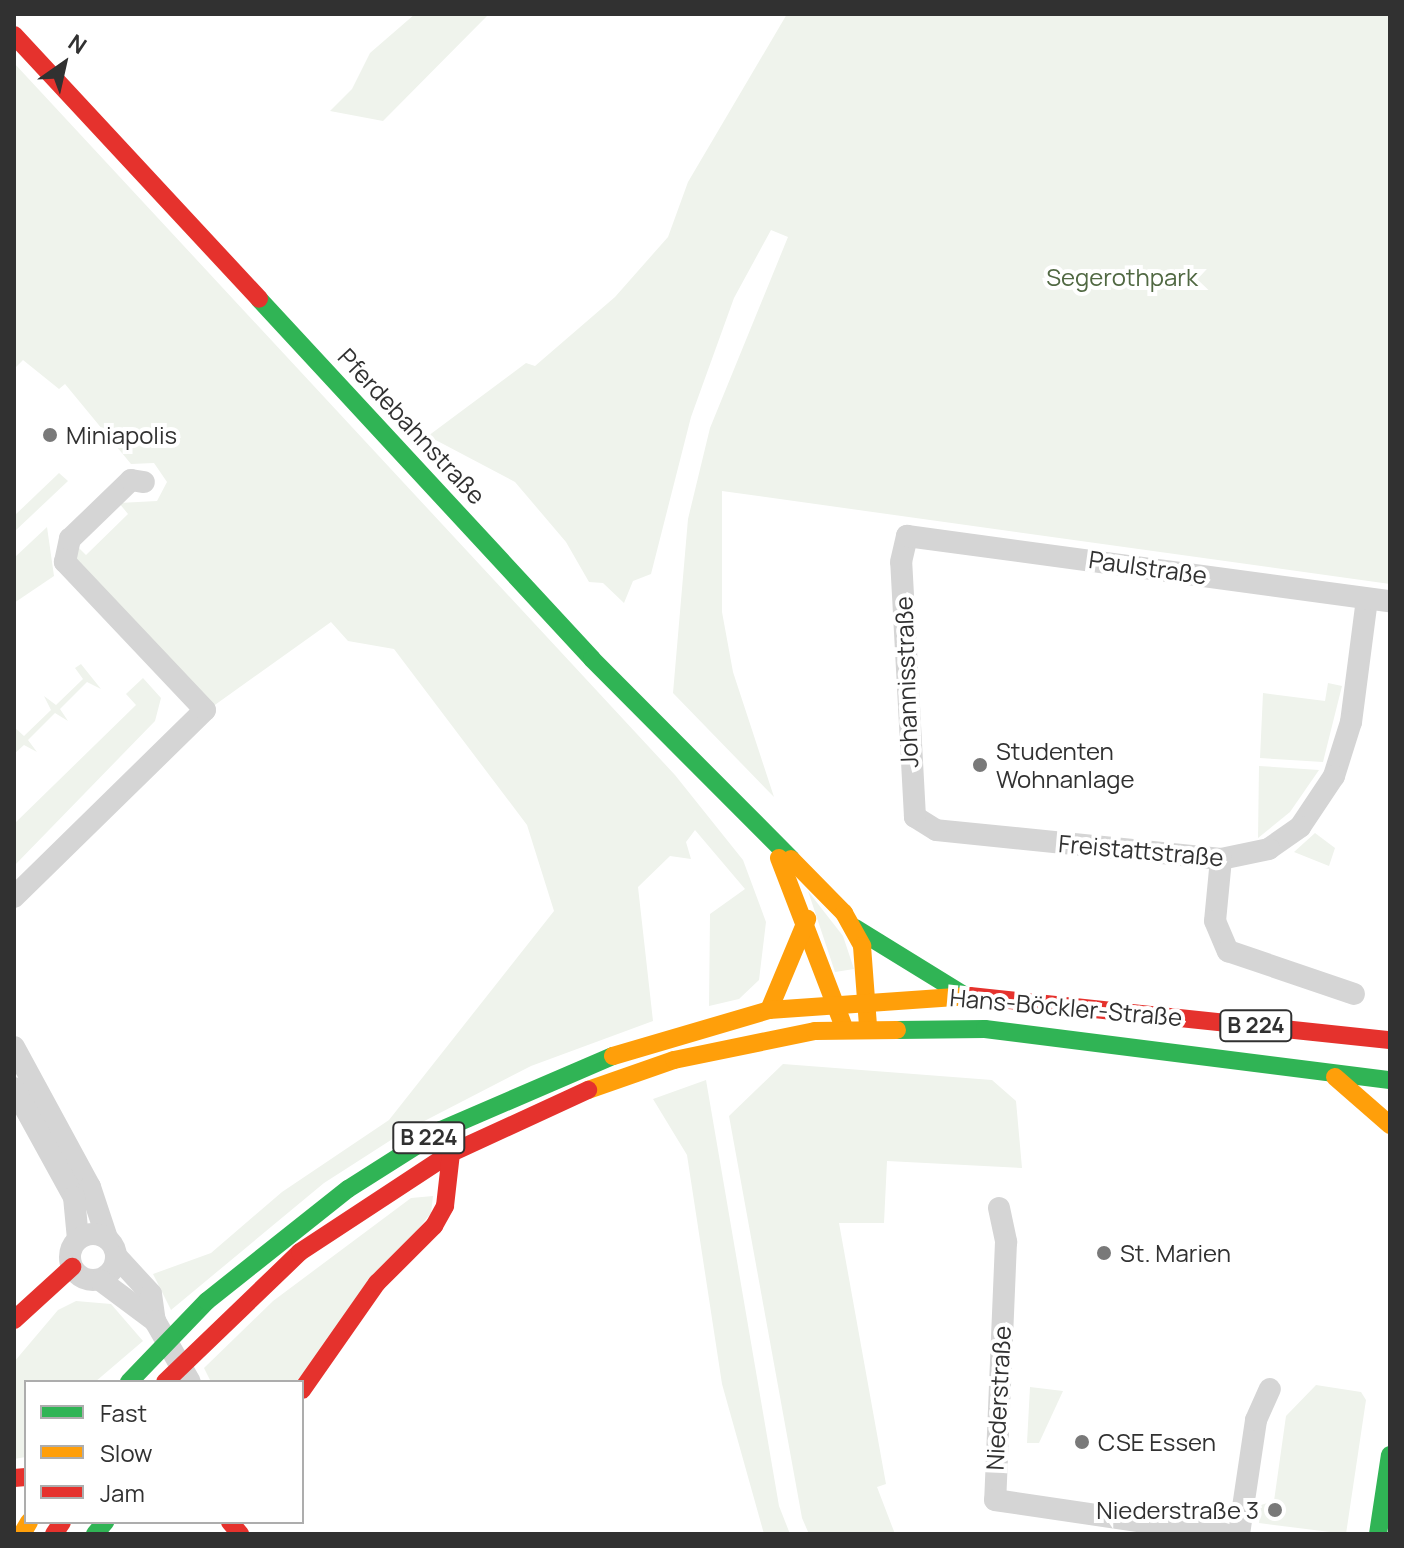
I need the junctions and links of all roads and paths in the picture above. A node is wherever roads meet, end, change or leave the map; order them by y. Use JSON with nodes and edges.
{"nodes":[{"id":1,"x":14,"y":35,"type":"edge"},
{"id":2,"x":144,"y":482,"type":"dead end"},
{"id":3,"x":907,"y":536,"type":"joint"},
{"id":4,"x":1367,"y":599,"type":"junction"},
{"id":5,"x":1390,"y":601,"type":"edge"},
{"id":6,"x":925,"y":825,"type":"joint"},
{"id":7,"x":774,"y":849,"type":"junction"},
{"id":8,"x":1221,"y":859,"type":"junction"},
{"id":9,"x":16,"y":892,"type":"edge"},
{"id":10,"x":807,"y":919,"type":"junction"},
{"id":11,"x":855,"y":928,"type":"junction"},
{"id":12,"x":1354,"y":994,"type":"dead end"},
{"id":13,"x":964,"y":995,"type":"junction"},
{"id":14,"x":869,"y":998,"type":"junction"},
{"id":15,"x":833,"y":1003,"type":"junction"},
{"id":16,"x":769,"y":1010,"type":"junction"},
{"id":17,"x":868,"y":1028,"type":"junction"},
{"id":18,"x":845,"y":1030,"type":"junction"},
{"id":19,"x":1386,"y":1035,"type":"edge"},
{"id":20,"x":14,"y":1047,"type":"edge"},
{"id":21,"x":1335,"y":1077,"type":"junction"},
{"id":22,"x":1390,"y":1080,"type":"edge"},
{"id":23,"x":14,"y":1088,"type":"edge"},
{"id":24,"x":1390,"y":1125,"type":"edge"},
{"id":25,"x":451,"y":1153,"type":"junction"},
{"id":26,"x":999,"y":1208,"type":"dead end"},
{"id":27,"x":78,"y":1239,"type":"junction"},
{"id":28,"x":112,"y":1247,"type":"junction"},
{"id":29,"x":72,"y":1267,"type":"junction"},
{"id":30,"x":100,"y":1280,"type":"junction"},
{"id":31,"x":14,"y":1320,"type":"edge"},
{"id":32,"x":155,"y":1321,"type":"junction"},
{"id":33,"x":131,"y":1380,"type":"edge"},
{"id":34,"x":167,"y":1380,"type":"edge"},
{"id":35,"x":189,"y":1380,"type":"edge"},
{"id":36,"x":304,"y":1387,"type":"edge"},
{"id":37,"x":1270,"y":1389,"type":"dead end"},
{"id":38,"x":1390,"y":1455,"type":"edge"},
{"id":39,"x":1225,"y":1534,"type":"edge"},
{"id":40,"x":1239,"y":1534,"type":"edge"},
{"id":41,"x":1378,"y":1534,"type":"edge"}],
"edges":[{"from":1,"to":7,"type":"main road","name":"Pferdebahnstraße"},
{"from":2,"to":9,"type":"street"},
{"from":3,"to":4,"type":"street","name":"Paulstraße"},
{"from":3,"to":6,"type":"street","name":"Johannisstraße"},
{"from":4,"to":5,"type":"street","name":"Paulstraße"},
{"from":4,"to":8,"type":"street","name":"Freistattstraße"},
{"from":6,"to":8,"type":"street","name":"Freistattstraße"},
{"from":7,"to":10,"type":"main road","name":"Pferdebahnstraße"},
{"from":7,"to":11,"type":"main road","name":"Pferdebahnstraße"},
{"from":8,"to":12,"type":"street"},
{"from":10,"to":15,"type":"main road","name":"Pferdebahnstraße"},
{"from":10,"to":16,"type":"main road"},
{"from":11,"to":13,"type":"main road","name":"Pferdebahnstraße"},
{"from":11,"to":14,"type":"main road"},
{"from":13,"to":14,"type":"main road","name":"Hans-Böckler-Straße","number":"B 224"},
{"from":13,"to":19,"type":"main road","name":"Hans-Böckler-Straße","number":"B 224"},
{"from":14,"to":15,"type":"main road","name":"Hans-Böckler-Straße","number":"B 224"},
{"from":14,"to":17,"type":"main road"},
{"from":15,"to":16,"type":"main road","name":"Hans-Böckler-Straße","number":"B 224"},
{"from":15,"to":18,"type":"main road","name":"Pferdebahnstraße"},
{"from":16,"to":33,"type":"main road","name":"Hans-Böckler-Straße","number":"B 224"},
{"from":17,"to":18,"type":"main road","name":"Hans-Böckler-Straße","number":"B 224"},
{"from":17,"to":21,"type":"main road","name":"Hans-Böckler-Straße","number":"B 224"},
{"from":18,"to":25,"type":"main road","name":"Hans-Böckler-Straße","number":"B 224"},
{"from":20,"to":28,"type":"street"},
{"from":21,"to":22,"type":"main road","name":"Hans-Böckler-Straße","number":"B 224"},
{"from":21,"to":24,"type":"main road"},
{"from":23,"to":27,"type":"street"},
{"from":25,"to":34,"type":"main road","name":"Hans-Böckler-Straße","number":"B 224"},
{"from":25,"to":36,"type":"main road"},
{"from":26,"to":39,"type":"street","name":"Niederstraße"},
{"from":27,"to":28,"type":"street"},
{"from":27,"to":29,"type":"street"},
{"from":28,"to":30,"type":"street"},
{"from":28,"to":32,"type":"street"},
{"from":29,"to":30,"type":"street"},
{"from":29,"to":31,"type":"main road"},
{"from":30,"to":32,"type":"street"},
{"from":32,"to":35,"type":"street"},
{"from":37,"to":40,"type":"street"},
{"from":38,"to":41,"type":"main road"}]}
